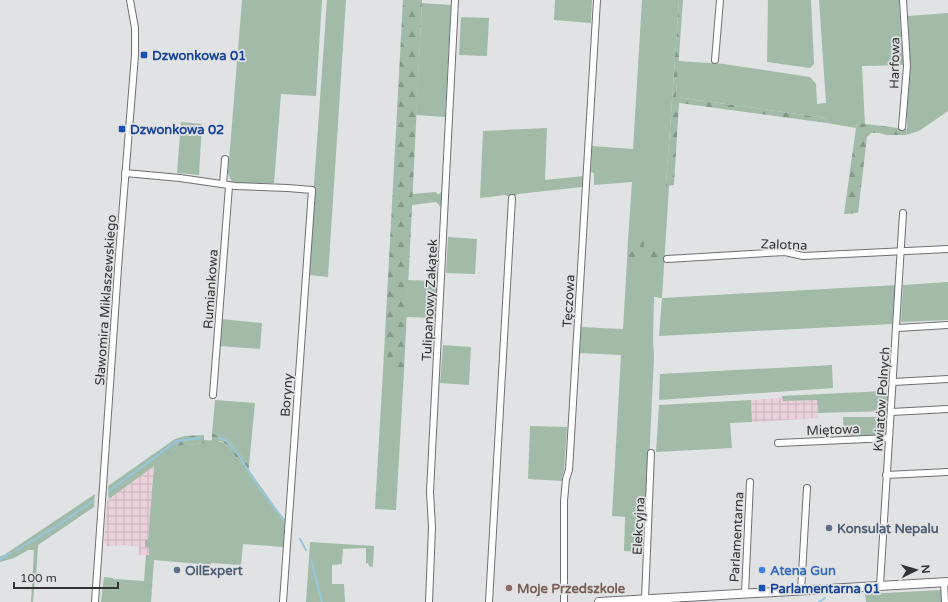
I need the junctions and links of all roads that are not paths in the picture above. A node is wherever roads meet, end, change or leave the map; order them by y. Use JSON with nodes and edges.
{"nodes":[{"id":1,"x":130,"y":0,"type":"edge"},
{"id":2,"x":455,"y":0,"type":"edge"},
{"id":3,"x":597,"y":0,"type":"edge"},
{"id":4,"x":720,"y":0,"type":"edge"},
{"id":5,"x":903,"y":0,"type":"edge"},
{"id":6,"x":715,"y":60,"type":"dead end"},
{"id":7,"x":902,"y":127,"type":"dead end"},
{"id":8,"x":225,"y":159,"type":"dead end"},
{"id":9,"x":126,"y":173,"type":"junction"},
{"id":10,"x":226,"y":185,"type":"junction"},
{"id":11,"x":512,"y":198,"type":"dead end"},
{"id":12,"x":903,"y":213,"type":"dead end"},
{"id":13,"x":948,"y":249,"type":"edge"},
{"id":14,"x":901,"y":252,"type":"junction"},
{"id":15,"x":666,"y":259,"type":"dead end"},
{"id":16,"x":948,"y":325,"type":"edge"},
{"id":17,"x":897,"y":328,"type":"junction"},
{"id":18,"x":948,"y":379,"type":"edge"},
{"id":19,"x":893,"y":382,"type":"junction"},
{"id":20,"x":213,"y":395,"type":"dead end"},
{"id":21,"x":948,"y":409,"type":"edge"},
{"id":22,"x":890,"y":412,"type":"junction"},
{"id":23,"x":889,"y":438,"type":"junction"},
{"id":24,"x":778,"y":443,"type":"dead end"},
{"id":25,"x":651,"y":453,"type":"dead end"},
{"id":26,"x":948,"y":472,"type":"edge"},
{"id":27,"x":886,"y":475,"type":"junction"},
{"id":28,"x":750,"y":482,"type":"dead end"},
{"id":29,"x":807,"y":488,"type":"dead end"},
{"id":30,"x":946,"y":582,"type":"edge"},
{"id":31,"x":880,"y":585,"type":"junction"},
{"id":32,"x":801,"y":591,"type":"junction"},
{"id":33,"x":745,"y":594,"type":"junction"},
{"id":34,"x":645,"y":599,"type":"junction"},
{"id":35,"x":95,"y":602,"type":"edge"},
{"id":36,"x":283,"y":602,"type":"edge"},
{"id":37,"x":429,"y":602,"type":"edge"},
{"id":38,"x":489,"y":602,"type":"edge"},
{"id":39,"x":564,"y":602,"type":"edge"},
{"id":40,"x":599,"y":602,"type":"edge"},
{"id":41,"x":945,"y":602,"type":"edge"}],
"edges":[{"from":1,"to":9,"type":"street","name":"Sławomira Miklaszewskiego"},
{"from":2,"to":37,"type":"street","name":"Tulipanowy Zakątek"},
{"from":3,"to":39,"type":"street","name":"Tęczowa"},
{"from":4,"to":6,"type":"street"},
{"from":5,"to":7,"type":"street","name":"Harfowa"},
{"from":8,"to":10,"type":"street","name":"Rumiankowa"},
{"from":9,"to":10,"type":"street"},
{"from":9,"to":35,"type":"street","name":"Sławomira Miklaszewskiego"},
{"from":10,"to":20,"type":"street","name":"Rumiankowa"},
{"from":10,"to":36,"type":"street","name":"Boryny"},
{"from":11,"to":38,"type":"street"},
{"from":12,"to":14,"type":"street","name":"Kwiatów Polnych"},
{"from":13,"to":14,"type":"street","name":"Zalotna"},
{"from":14,"to":15,"type":"street","name":"Zalotna"},
{"from":14,"to":17,"type":"street","name":"Kwiatów Polnych"},
{"from":16,"to":17,"type":"street"},
{"from":17,"to":19,"type":"street","name":"Kwiatów Polnych"},
{"from":18,"to":19,"type":"street"},
{"from":19,"to":22,"type":"street","name":"Kwiatów Polnych"},
{"from":21,"to":22,"type":"street"},
{"from":22,"to":23,"type":"street","name":"Kwiatów Polnych"},
{"from":23,"to":24,"type":"street","name":"Miętowa"},
{"from":23,"to":27,"type":"street","name":"Kwiatów Polnych"},
{"from":25,"to":34,"type":"street","name":"Elekcyjna"},
{"from":26,"to":27,"type":"street"},
{"from":27,"to":31,"type":"street","name":"Kwiatów Polnych"},
{"from":28,"to":33,"type":"street","name":"Parlamentarna"},
{"from":29,"to":32,"type":"street"},
{"from":30,"to":31,"type":"street"},
{"from":30,"to":41,"type":"street"},
{"from":31,"to":32,"type":"street"},
{"from":32,"to":33,"type":"street"},
{"from":33,"to":34,"type":"street"},
{"from":34,"to":40,"type":"street"}]}
